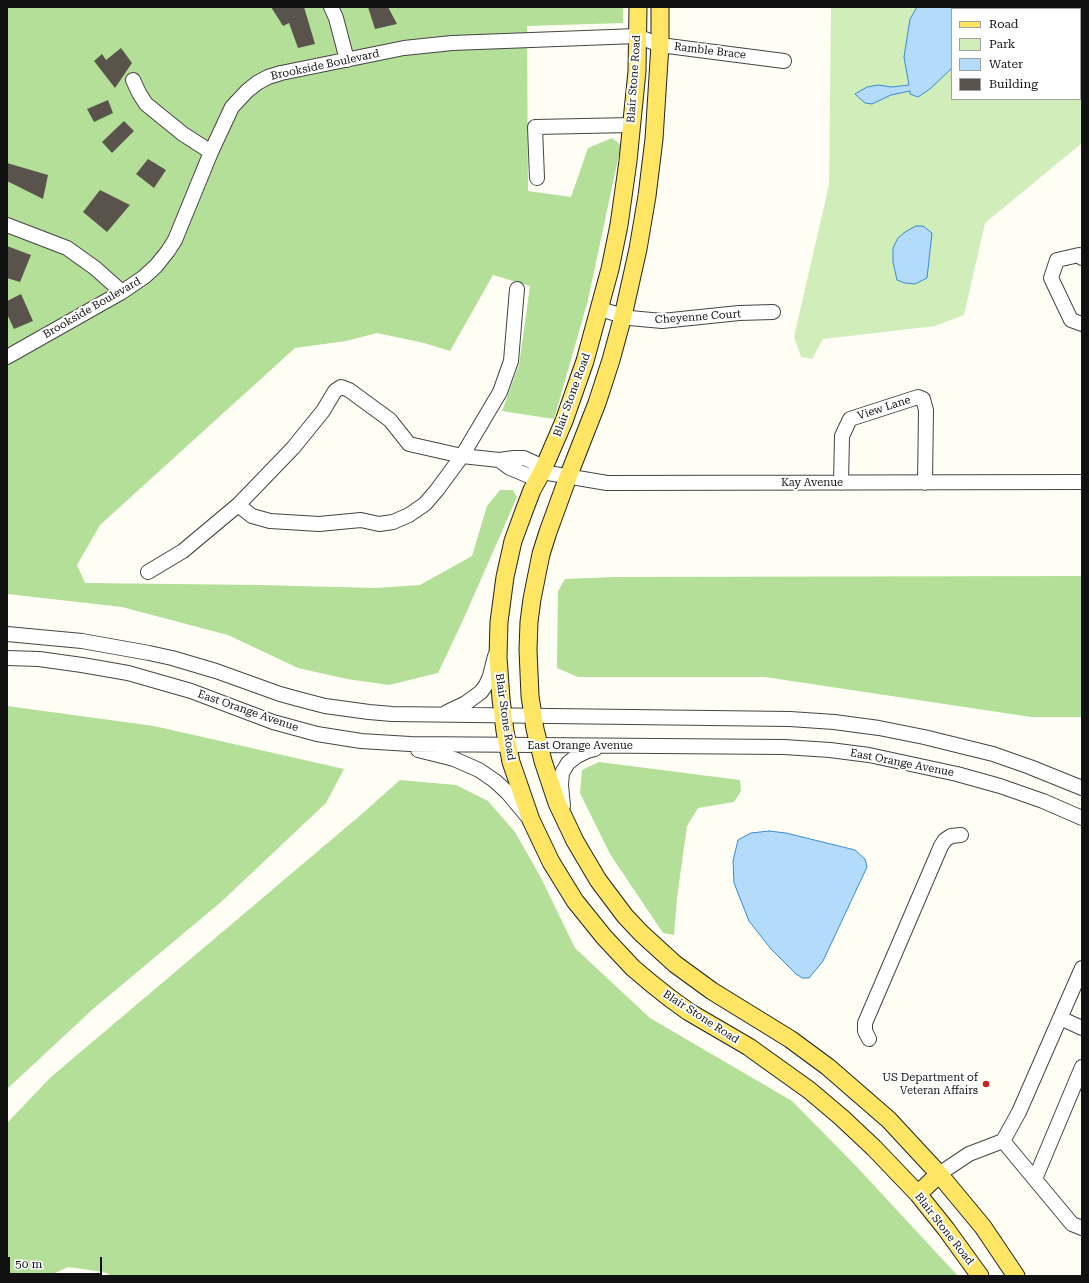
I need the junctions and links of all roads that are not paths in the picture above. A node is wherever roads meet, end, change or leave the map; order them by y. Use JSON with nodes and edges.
{"nodes":[{"id":1,"x":330,"y":7,"type":"edge"},
{"id":2,"x":638,"y":7,"type":"edge"},
{"id":3,"x":660,"y":7,"type":"edge"},
{"id":4,"x":637,"y":36,"type":"junction"},
{"id":5,"x":660,"y":45,"type":"junction"},
{"id":6,"x":347,"y":60,"type":"junction"},
{"id":7,"x":784,"y":61,"type":"dead end"},
{"id":8,"x":133,"y":80,"type":"dead end"},
{"id":9,"x":631,"y":125,"type":"junction"},
{"id":10,"x":211,"y":152,"type":"junction"},
{"id":11,"x":537,"y":178,"type":"dead end"},
{"id":12,"x":7,"y":225,"type":"edge"},
{"id":13,"x":1082,"y":258,"type":"edge"},
{"id":14,"x":518,"y":289,"type":"dead end"},
{"id":15,"x":122,"y":292,"type":"junction"},
{"id":16,"x":600,"y":309,"type":"junction"},
{"id":17,"x":773,"y":312,"type":"dead end"},
{"id":18,"x":623,"y":316,"type":"junction"},
{"id":19,"x":1082,"y":324,"type":"edge"},
{"id":20,"x":7,"y":357,"type":"edge"},
{"id":21,"x":462,"y":456,"type":"junction"},
{"id":22,"x":542,"y":472,"type":"junction"},
{"id":23,"x":568,"y":477,"type":"junction"},
{"id":24,"x":1082,"y":482,"type":"edge"},
{"id":25,"x":841,"y":483,"type":"junction"},
{"id":26,"x":925,"y":483,"type":"junction"},
{"id":27,"x":238,"y":505,"type":"junction"},
{"id":28,"x":148,"y":572,"type":"dead end"},
{"id":29,"x":7,"y":634,"type":"edge"},
{"id":30,"x":498,"y":638,"type":"junction"},
{"id":31,"x":7,"y":658,"type":"edge"},
{"id":32,"x":439,"y":714,"type":"junction"},
{"id":33,"x":503,"y":714,"type":"junction"},
{"id":34,"x":532,"y":715,"type":"junction"},
{"id":35,"x":382,"y":743,"type":"junction"},
{"id":36,"x":507,"y":745,"type":"junction"},
{"id":37,"x":539,"y":745,"type":"junction"},
{"id":38,"x":606,"y":746,"type":"junction"},
{"id":39,"x":1082,"y":788,"type":"edge"},
{"id":40,"x":1082,"y":818,"type":"edge"},
{"id":41,"x":531,"y":820,"type":"junction"},
{"id":42,"x":566,"y":822,"type":"junction"},
{"id":43,"x":961,"y":834,"type":"dead end"},
{"id":44,"x":1082,"y":968,"type":"edge"},
{"id":45,"x":1060,"y":1018,"type":"junction"},
{"id":46,"x":1082,"y":1028,"type":"edge"},
{"id":47,"x":869,"y":1039,"type":"dead end"},
{"id":48,"x":1082,"y":1067,"type":"edge"},
{"id":49,"x":1003,"y":1141,"type":"junction"},
{"id":50,"x":939,"y":1174,"type":"junction"},
{"id":51,"x":1035,"y":1179,"type":"junction"},
{"id":52,"x":918,"y":1194,"type":"junction"},
{"id":53,"x":1082,"y":1228,"type":"edge"},
{"id":54,"x":980,"y":1276,"type":"edge"},
{"id":55,"x":1016,"y":1276,"type":"edge"}],
"edges":[{"from":1,"to":6,"type":"street"},
{"from":2,"to":4,"type":"main road","name":"Blair Stone Road"},
{"from":3,"to":5,"type":"main road"},
{"from":4,"to":5,"type":"street","name":"Ramble Brace"},
{"from":4,"to":6,"type":"street","name":"Brookside Boulevard"},
{"from":4,"to":9,"type":"main road","name":"Blair Stone Road"},
{"from":5,"to":7,"type":"street","name":"Ramble Brace"},
{"from":5,"to":18,"type":"main road"},
{"from":6,"to":10,"type":"street","name":"Brookside Boulevard"},
{"from":8,"to":10,"type":"street"},
{"from":9,"to":11,"type":"street"},
{"from":9,"to":16,"type":"main road","name":"Blair Stone Road"},
{"from":10,"to":15,"type":"street","name":"Brookside Boulevard"},
{"from":12,"to":15,"type":"street"},
{"from":13,"to":19,"type":"street"},
{"from":14,"to":21,"type":"street"},
{"from":15,"to":20,"type":"street","name":"Brookside Boulevard"},
{"from":16,"to":18,"type":"street","name":"Cheyenne Court"},
{"from":16,"to":22,"type":"main road","name":"Blair Stone Road"},
{"from":17,"to":18,"type":"street","name":"Cheyenne Court"},
{"from":18,"to":23,"type":"main road"},
{"from":21,"to":22,"type":"street","name":"Kay Avenue"},
{"from":21,"to":27,"type":"street"},
{"from":21,"to":27,"type":"street"},
{"from":22,"to":23,"type":"street","name":"Kay Avenue"},
{"from":22,"to":30,"type":"main road","name":"Blair Stone Road"},
{"from":23,"to":25,"type":"street","name":"Kay Avenue"},
{"from":23,"to":34,"type":"main road"},
{"from":24,"to":26,"type":"street","name":"Kay Avenue"},
{"from":25,"to":26,"type":"street","name":"Kay Avenue"},
{"from":25,"to":26,"type":"street","name":"View Lane"},
{"from":27,"to":28,"type":"street"},
{"from":29,"to":32,"type":"street"},
{"from":30,"to":32,"type":"street"},
{"from":30,"to":33,"type":"main road","name":"Blair Stone Road"},
{"from":31,"to":35,"type":"street","name":"East Orange Avenue"},
{"from":32,"to":33,"type":"street"},
{"from":33,"to":34,"type":"street"},
{"from":33,"to":36,"type":"main road","name":"Blair Stone Road"},
{"from":34,"to":37,"type":"main road"},
{"from":34,"to":39,"type":"street"},
{"from":35,"to":36,"type":"street","name":"East Orange Avenue"},
{"from":35,"to":41,"type":"street"},
{"from":36,"to":37,"type":"street","name":"East Orange Avenue"},
{"from":36,"to":41,"type":"main road","name":"Blair Stone Road"},
{"from":37,"to":38,"type":"street","name":"East Orange Avenue"},
{"from":37,"to":42,"type":"main road"},
{"from":38,"to":40,"type":"street","name":"East Orange Avenue"},
{"from":38,"to":42,"type":"street"},
{"from":41,"to":52,"type":"main road","name":"Blair Stone Road"},
{"from":42,"to":50,"type":"main road"},
{"from":43,"to":47,"type":"street"},
{"from":44,"to":45,"type":"street"},
{"from":45,"to":46,"type":"street"},
{"from":45,"to":49,"type":"street"},
{"from":48,"to":51,"type":"street"},
{"from":49,"to":50,"type":"street"},
{"from":49,"to":51,"type":"street"},
{"from":50,"to":52,"type":"main road"},
{"from":50,"to":55,"type":"main road"},
{"from":51,"to":53,"type":"street"},
{"from":52,"to":54,"type":"main road","name":"Blair Stone Road"}]}
